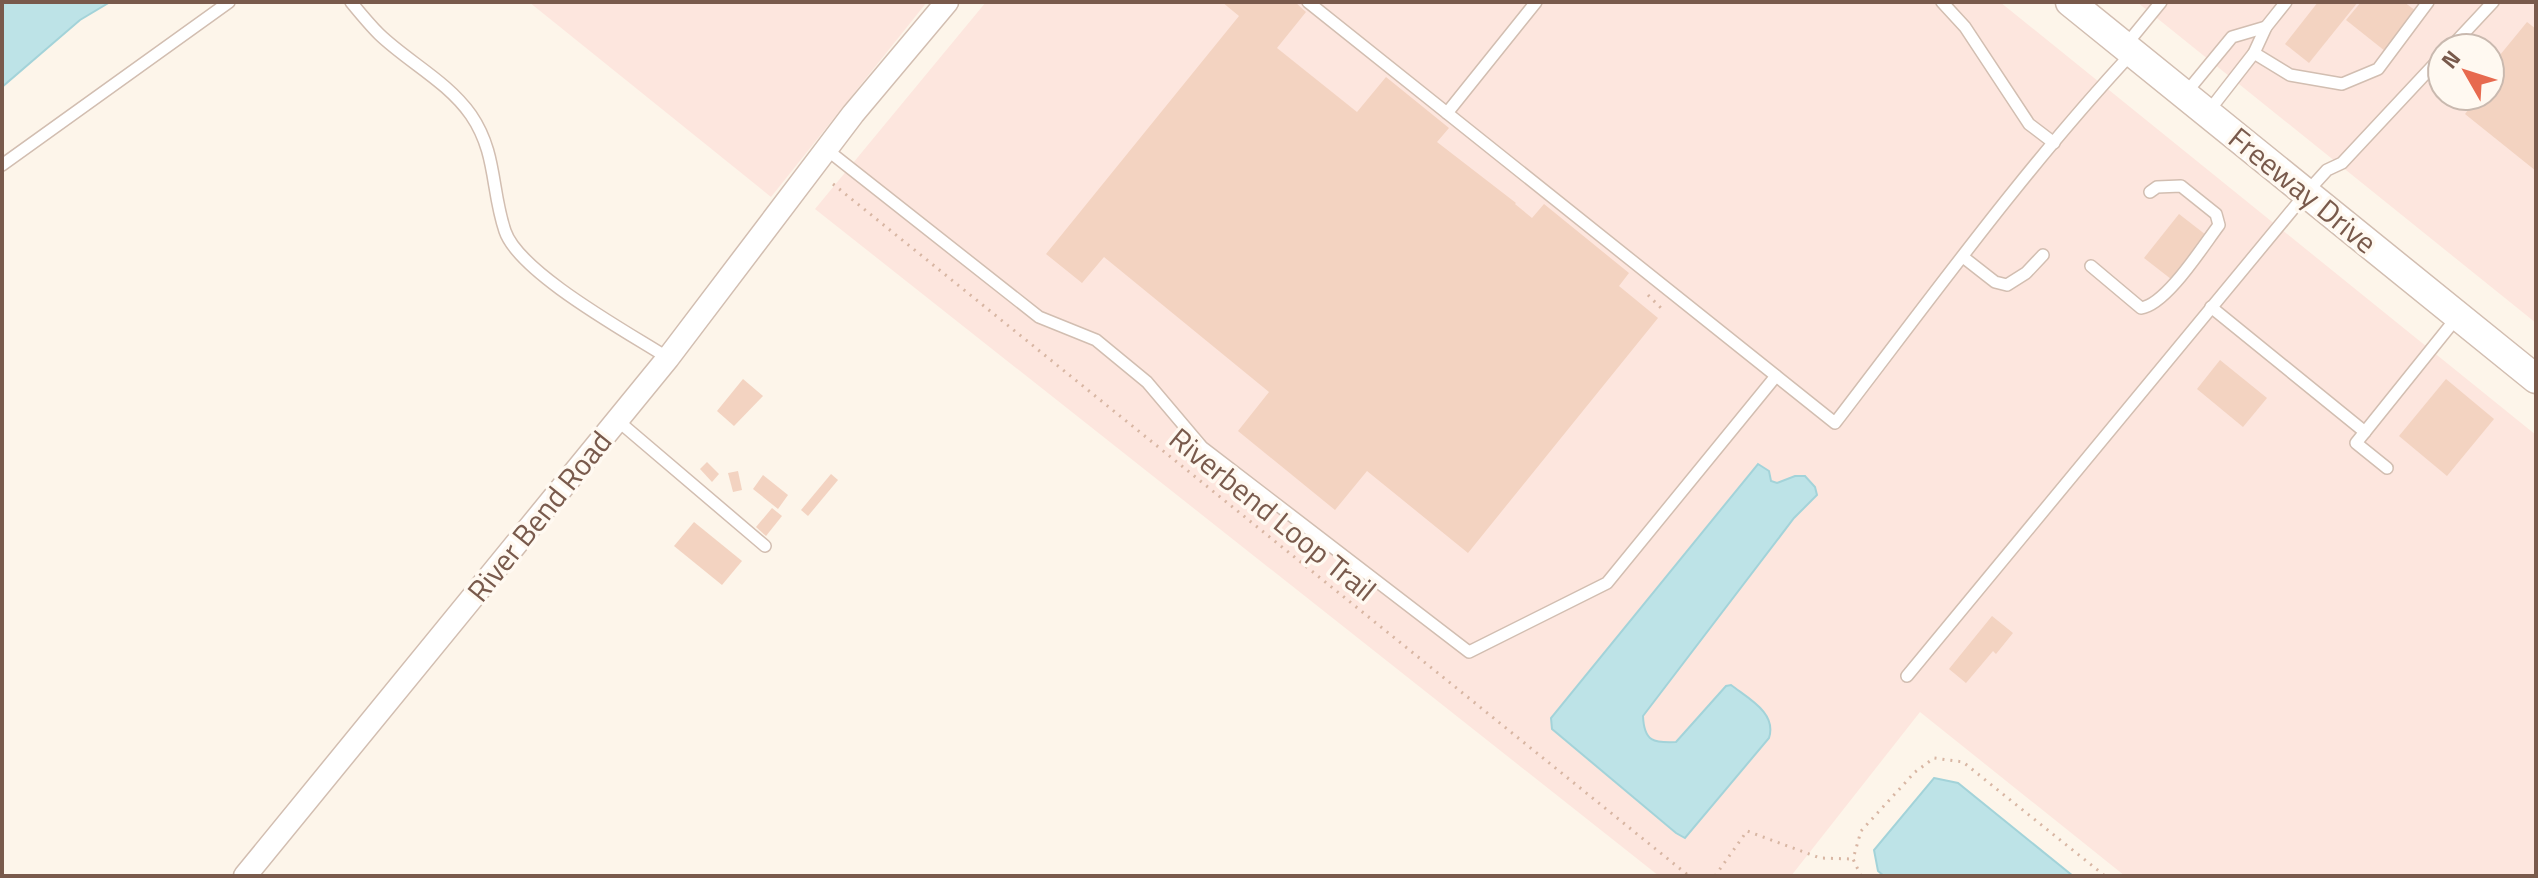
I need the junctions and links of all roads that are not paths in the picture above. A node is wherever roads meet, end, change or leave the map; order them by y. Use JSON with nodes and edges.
{"nodes":[{"id":1,"x":229,"y":2,"type":"edge"},
{"id":2,"x":351,"y":2,"type":"edge"},
{"id":3,"x":947,"y":2,"type":"edge"},
{"id":4,"x":1308,"y":2,"type":"edge"},
{"id":5,"x":1536,"y":2,"type":"edge"},
{"id":6,"x":1942,"y":2,"type":"edge"},
{"id":7,"x":2070,"y":2,"type":"edge"},
{"id":8,"x":2161,"y":2,"type":"edge"},
{"id":9,"x":2286,"y":2,"type":"edge"},
{"id":10,"x":2428,"y":2,"type":"edge"},
{"id":11,"x":2493,"y":2,"type":"edge"},
{"id":12,"x":2266,"y":27,"type":"junction"},
{"id":13,"x":2465,"y":32,"type":"edge"},
{"id":14,"x":2129,"y":49,"type":"junction"},
{"id":15,"x":2254,"y":53,"type":"junction"},
{"id":16,"x":2426,"y":73,"type":"edge"},
{"id":17,"x":2185,"y":94,"type":"junction"},
{"id":18,"x":2207,"y":112,"type":"junction"},
{"id":19,"x":1447,"y":113,"type":"junction"},
{"id":20,"x":2054,"y":143,"type":"junction"},
{"id":21,"x":826,"y":149,"type":"junction"},
{"id":22,"x":2,"y":165,"type":"edge"},
{"id":23,"x":2150,"y":192,"type":"dead end"},
{"id":24,"x":2307,"y":192,"type":"junction"},
{"id":25,"x":2043,"y":255,"type":"dead end"},
{"id":26,"x":1963,"y":257,"type":"junction"},
{"id":27,"x":2091,"y":266,"type":"dead end"},
{"id":28,"x":2211,"y":307,"type":"junction"},
{"id":29,"x":2458,"y":315,"type":"junction"},
{"id":30,"x":668,"y":358,"type":"junction"},
{"id":31,"x":1776,"y":376,"type":"junction"},
{"id":32,"x":2536,"y":379,"type":"edge"},
{"id":33,"x":617,"y":420,"type":"junction"},
{"id":34,"x":2365,"y":432,"type":"junction"},
{"id":35,"x":2387,"y":468,"type":"dead end"},
{"id":36,"x":765,"y":546,"type":"dead end"},
{"id":37,"x":1907,"y":676,"type":"dead end"},
{"id":38,"x":245,"y":876,"type":"edge"}],
"edges":[{"from":1,"to":22,"type":"lane"},
{"from":2,"to":30,"type":"lane"},
{"from":3,"to":21,"type":"street","name":"River Bend Road"},
{"from":4,"to":19,"type":"lane"},
{"from":5,"to":19,"type":"lane"},
{"from":6,"to":20,"type":"lane"},
{"from":7,"to":14,"type":"street","name":"Freeway Drive"},
{"from":8,"to":14,"type":"lane"},
{"from":9,"to":12,"type":"lane"},
{"from":10,"to":15,"type":"lane"},
{"from":11,"to":13,"type":"lane"},
{"from":12,"to":15,"type":"lane"},
{"from":12,"to":17,"type":"lane"},
{"from":14,"to":17,"type":"street","name":"Freeway Drive"},
{"from":14,"to":20,"type":"lane"},
{"from":15,"to":18,"type":"lane"},
{"from":16,"to":24,"type":"lane"},
{"from":17,"to":18,"type":"street","name":"Freeway Drive"},
{"from":18,"to":24,"type":"street","name":"Freeway Drive"},
{"from":19,"to":31,"type":"lane"},
{"from":20,"to":26,"type":"lane"},
{"from":21,"to":30,"type":"street","name":"River Bend Road"},
{"from":21,"to":31,"type":"lane"},
{"from":23,"to":27,"type":"lane"},
{"from":24,"to":28,"type":"lane"},
{"from":24,"to":29,"type":"street","name":"Freeway Drive"},
{"from":25,"to":26,"type":"lane"},
{"from":26,"to":31,"type":"lane"},
{"from":28,"to":34,"type":"lane"},
{"from":28,"to":37,"type":"lane"},
{"from":29,"to":32,"type":"street","name":"Freeway Drive"},
{"from":29,"to":34,"type":"lane"},
{"from":30,"to":33,"type":"street","name":"River Bend Road"},
{"from":33,"to":36,"type":"lane"},
{"from":33,"to":38,"type":"street","name":"River Bend Road"},
{"from":34,"to":35,"type":"lane"}]}
